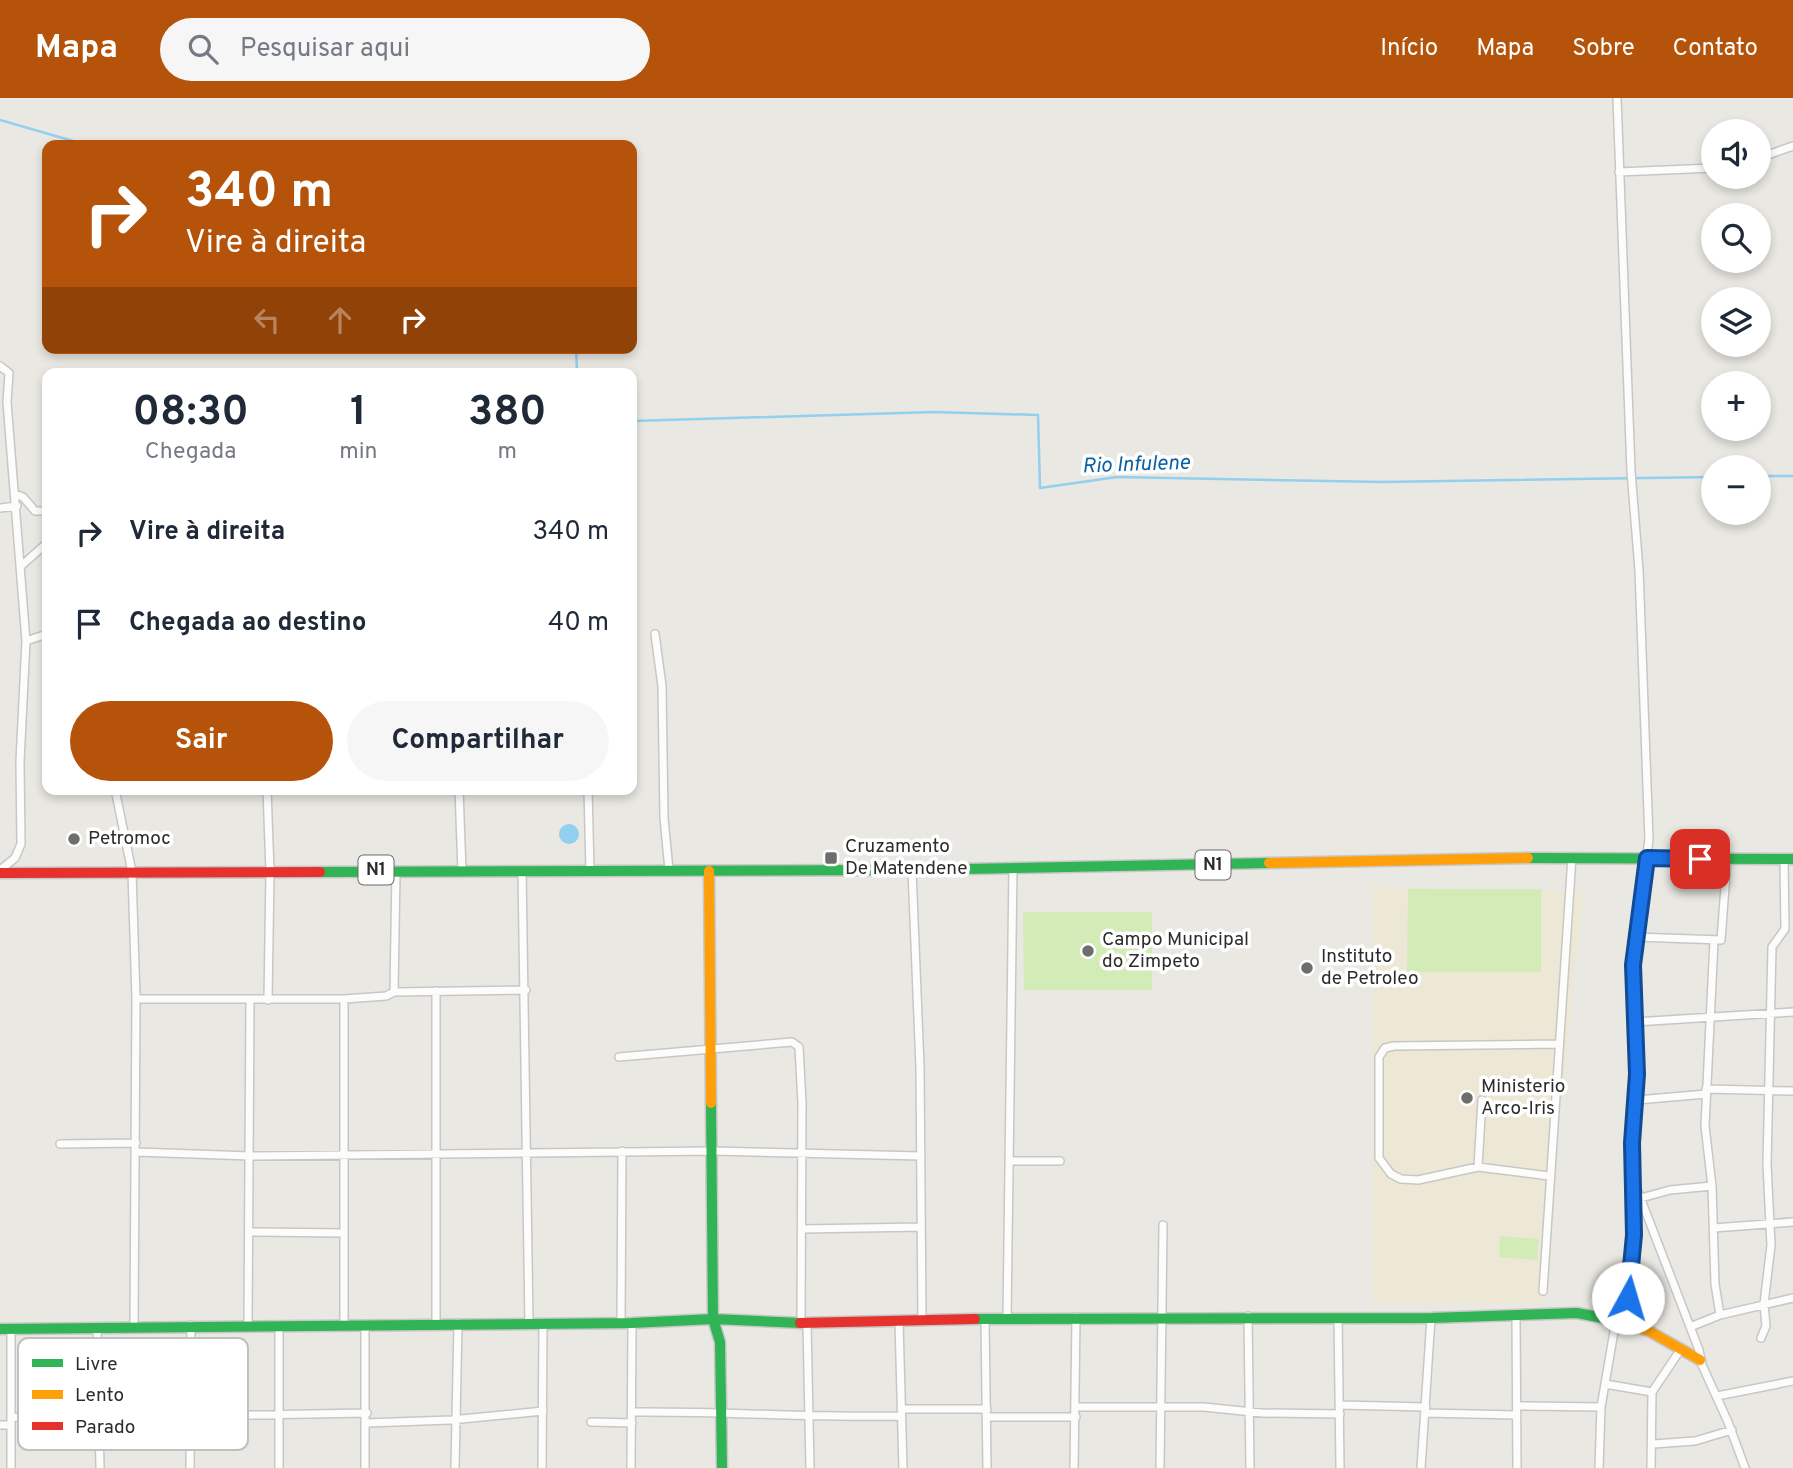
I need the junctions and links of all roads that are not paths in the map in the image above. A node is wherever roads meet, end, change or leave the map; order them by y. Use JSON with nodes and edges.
{"nodes":[{"id":1,"x":1617,"y":98,"type":"edge"},
{"id":2,"x":1793,"y":146,"type":"edge"},
{"id":3,"x":1771,"y":154,"type":"edge"},
{"id":4,"x":1701,"y":169,"type":"edge"},
{"id":5,"x":1619,"y":173,"type":"junction"},
{"id":6,"x":0,"y":366,"type":"edge"},
{"id":7,"x":3,"y":402,"type":"edge"},
{"id":8,"x":15,"y":494,"type":"junction"},
{"id":9,"x":16,"y":506,"type":"junction"},
{"id":10,"x":0,"y":508,"type":"edge"},
{"id":11,"x":42,"y":511,"type":"edge"},
{"id":12,"x":42,"y":547,"type":"edge"},
{"id":13,"x":21,"y":566,"type":"junction"},
{"id":14,"x":655,"y":634,"type":"dead end"},
{"id":15,"x":42,"y":636,"type":"edge"},
{"id":16,"x":26,"y":641,"type":"junction"},
{"id":17,"x":116,"y":795,"type":"edge"},
{"id":18,"x":267,"y":795,"type":"edge"},
{"id":19,"x":459,"y":795,"type":"edge"},
{"id":20,"x":587,"y":795,"type":"edge"},
{"id":21,"x":1572,"y":857,"type":"junction"},
{"id":22,"x":1647,"y":858,"type":"junction"},
{"id":23,"x":1789,"y":859,"type":"edge"},
{"id":24,"x":1727,"y":860,"type":"junction"},
{"id":25,"x":1013,"y":867,"type":"junction"},
{"id":26,"x":396,"y":870,"type":"junction"},
{"id":27,"x":668,"y":870,"type":"junction"},
{"id":28,"x":912,"y":870,"type":"junction"},
{"id":29,"x":522,"y":871,"type":"junction"},
{"id":30,"x":590,"y":871,"type":"junction"},
{"id":31,"x":709,"y":871,"type":"junction"},
{"id":32,"x":0,"y":872,"type":"edge"},
{"id":33,"x":132,"y":872,"type":"junction"},
{"id":34,"x":270,"y":872,"type":"junction"},
{"id":35,"x":463,"y":872,"type":"junction"},
{"id":36,"x":1636,"y":937,"type":"junction"},
{"id":37,"x":1714,"y":941,"type":"junction"},
{"id":38,"x":526,"y":990,"type":"junction"},
{"id":39,"x":436,"y":991,"type":"junction"},
{"id":40,"x":394,"y":992,"type":"junction"},
{"id":41,"x":136,"y":999,"type":"junction"},
{"id":42,"x":344,"y":999,"type":"junction"},
{"id":43,"x":250,"y":1000,"type":"junction"},
{"id":44,"x":268,"y":1000,"type":"junction"},
{"id":45,"x":1793,"y":1012,"type":"edge"},
{"id":46,"x":1772,"y":1014,"type":"junction"},
{"id":47,"x":1709,"y":1018,"type":"junction"},
{"id":48,"x":1635,"y":1022,"type":"junction"},
{"id":49,"x":1558,"y":1044,"type":"junction"},
{"id":50,"x":712,"y":1050,"type":"junction"},
{"id":51,"x":619,"y":1057,"type":"dead end"},
{"id":52,"x":1793,"y":1091,"type":"edge"},
{"id":53,"x":1706,"y":1092,"type":"junction"},
{"id":54,"x":1769,"y":1093,"type":"junction"},
{"id":55,"x":1482,"y":1100,"type":"dead end"},
{"id":56,"x":1637,"y":1100,"type":"junction"},
{"id":57,"x":136,"y":1143,"type":"junction"},
{"id":58,"x":60,"y":1144,"type":"dead end"},
{"id":59,"x":622,"y":1151,"type":"junction"},
{"id":60,"x":713,"y":1151,"type":"junction"},
{"id":61,"x":137,"y":1152,"type":"junction"},
{"id":62,"x":527,"y":1153,"type":"junction"},
{"id":63,"x":434,"y":1154,"type":"junction"},
{"id":64,"x":802,"y":1154,"type":"junction"},
{"id":65,"x":344,"y":1155,"type":"junction"},
{"id":66,"x":250,"y":1156,"type":"junction"},
{"id":67,"x":921,"y":1156,"type":"junction"},
{"id":68,"x":1010,"y":1161,"type":"junction"},
{"id":69,"x":1059,"y":1161,"type":"dead end"},
{"id":70,"x":1478,"y":1167,"type":"junction"},
{"id":71,"x":1549,"y":1176,"type":"junction"},
{"id":72,"x":1634,"y":1180,"type":"junction"},
{"id":73,"x":1712,"y":1186,"type":"junction"},
{"id":74,"x":1641,"y":1198,"type":"junction"},
{"id":75,"x":1793,"y":1222,"type":"edge"},
{"id":76,"x":1769,"y":1223,"type":"junction"},
{"id":77,"x":1163,"y":1225,"type":"dead end"},
{"id":78,"x":922,"y":1227,"type":"junction"},
{"id":79,"x":1714,"y":1228,"type":"junction"},
{"id":80,"x":802,"y":1229,"type":"junction"},
{"id":81,"x":250,"y":1232,"type":"junction"},
{"id":82,"x":344,"y":1233,"type":"junction"},
{"id":83,"x":1543,"y":1291,"type":"dead end"},
{"id":84,"x":1793,"y":1298,"type":"edge"},
{"id":85,"x":1764,"y":1304,"type":"junction"},
{"id":86,"x":1516,"y":1315,"type":"junction"},
{"id":87,"x":1720,"y":1315,"type":"junction"},
{"id":88,"x":1164,"y":1316,"type":"junction"},
{"id":89,"x":1248,"y":1316,"type":"junction"},
{"id":90,"x":1076,"y":1317,"type":"junction"},
{"id":91,"x":1338,"y":1317,"type":"junction"},
{"id":92,"x":1007,"y":1318,"type":"junction"},
{"id":93,"x":1431,"y":1318,"type":"junction"},
{"id":94,"x":713,"y":1319,"type":"junction"},
{"id":95,"x":985,"y":1319,"type":"junction"},
{"id":96,"x":899,"y":1321,"type":"junction"},
{"id":97,"x":922,"y":1321,"type":"junction"},
{"id":98,"x":1621,"y":1321,"type":"junction"},
{"id":99,"x":804,"y":1322,"type":"junction"},
{"id":100,"x":436,"y":1323,"type":"junction"},
{"id":101,"x":458,"y":1323,"type":"junction"},
{"id":102,"x":529,"y":1323,"type":"junction"},
{"id":103,"x":543,"y":1323,"type":"junction"},
{"id":104,"x":626,"y":1323,"type":"junction"},
{"id":105,"x":248,"y":1324,"type":"junction"},
{"id":106,"x":365,"y":1324,"type":"junction"},
{"id":107,"x":191,"y":1325,"type":"junction"},
{"id":108,"x":279,"y":1325,"type":"junction"},
{"id":109,"x":344,"y":1325,"type":"junction"},
{"id":110,"x":134,"y":1327,"type":"junction"},
{"id":111,"x":1690,"y":1327,"type":"junction"},
{"id":112,"x":97,"y":1328,"type":"junction"},
{"id":113,"x":5,"y":1329,"type":"edge"},
{"id":114,"x":97,"y":1338,"type":"edge"},
{"id":115,"x":191,"y":1338,"type":"edge"},
{"id":116,"x":1761,"y":1338,"type":"dead end"},
{"id":117,"x":1681,"y":1349,"type":"junction"},
{"id":118,"x":1700,"y":1360,"type":"junction"},
{"id":119,"x":1793,"y":1381,"type":"edge"},
{"id":120,"x":1605,"y":1384,"type":"junction"},
{"id":121,"x":1652,"y":1392,"type":"junction"},
{"id":122,"x":1717,"y":1396,"type":"junction"},
{"id":123,"x":1517,"y":1406,"type":"junction"},
{"id":124,"x":1077,"y":1407,"type":"junction"},
{"id":125,"x":1163,"y":1407,"type":"junction"},
{"id":126,"x":1601,"y":1407,"type":"junction"},
{"id":127,"x":1251,"y":1410,"type":"junction"},
{"id":128,"x":1340,"y":1410,"type":"junction"},
{"id":129,"x":1426,"y":1410,"type":"junction"},
{"id":130,"x":543,"y":1411,"type":"junction"},
{"id":131,"x":721,"y":1411,"type":"junction"},
{"id":132,"x":633,"y":1412,"type":"junction"},
{"id":133,"x":366,"y":1413,"type":"junction"},
{"id":134,"x":901,"y":1413,"type":"junction"},
{"id":135,"x":987,"y":1413,"type":"junction"},
{"id":136,"x":809,"y":1414,"type":"junction"},
{"id":137,"x":1517,"y":1415,"type":"junction"},
{"id":138,"x":280,"y":1416,"type":"junction"},
{"id":139,"x":248,"y":1417,"type":"edge"},
{"id":140,"x":1076,"y":1417,"type":"junction"},
{"id":141,"x":457,"y":1419,"type":"junction"},
{"id":142,"x":11,"y":1421,"type":"junction"},
{"id":143,"x":18,"y":1421,"type":"edge"},
{"id":144,"x":591,"y":1422,"type":"dead end"},
{"id":145,"x":366,"y":1423,"type":"junction"},
{"id":146,"x":632,"y":1423,"type":"junction"},
{"id":147,"x":0,"y":1425,"type":"edge"},
{"id":148,"x":1732,"y":1430,"type":"junction"},
{"id":149,"x":1653,"y":1444,"type":"junction"},
{"id":150,"x":100,"y":1450,"type":"edge"},
{"id":151,"x":191,"y":1450,"type":"edge"},
{"id":152,"x":11,"y":1468,"type":"edge"},
{"id":153,"x":100,"y":1468,"type":"edge"},
{"id":154,"x":190,"y":1468,"type":"edge"},
{"id":155,"x":279,"y":1468,"type":"edge"},
{"id":156,"x":365,"y":1468,"type":"edge"},
{"id":157,"x":455,"y":1468,"type":"edge"},
{"id":158,"x":542,"y":1468,"type":"edge"},
{"id":159,"x":631,"y":1468,"type":"edge"},
{"id":160,"x":722,"y":1468,"type":"edge"},
{"id":161,"x":810,"y":1468,"type":"edge"},
{"id":162,"x":903,"y":1468,"type":"edge"},
{"id":163,"x":987,"y":1468,"type":"edge"},
{"id":164,"x":1074,"y":1468,"type":"edge"},
{"id":165,"x":1160,"y":1468,"type":"edge"},
{"id":166,"x":1250,"y":1468,"type":"edge"},
{"id":167,"x":1340,"y":1468,"type":"edge"},
{"id":168,"x":1421,"y":1468,"type":"edge"},
{"id":169,"x":1517,"y":1468,"type":"edge"},
{"id":170,"x":1599,"y":1468,"type":"edge"},
{"id":171,"x":1651,"y":1468,"type":"edge"},
{"id":172,"x":1745,"y":1468,"type":"edge"}],
"edges":[{"from":1,"to":5,"type":"street"},
{"from":2,"to":3,"type":"street"},
{"from":4,"to":5,"type":"street"},
{"from":5,"to":22,"type":"street"},
{"from":6,"to":7,"type":"street"},
{"from":7,"to":8,"type":"street"},
{"from":8,"to":9,"type":"street"},
{"from":8,"to":11,"type":"street"},
{"from":9,"to":10,"type":"street"},
{"from":9,"to":13,"type":"street"},
{"from":12,"to":13,"type":"street"},
{"from":13,"to":16,"type":"street"},
{"from":14,"to":27,"type":"street"},
{"from":15,"to":16,"type":"street"},
{"from":16,"to":32,"type":"street"},
{"from":17,"to":33,"type":"street"},
{"from":18,"to":34,"type":"street"},
{"from":19,"to":35,"type":"street"},
{"from":20,"to":30,"type":"street"},
{"from":21,"to":22,"type":"main road","number":"N1"},
{"from":21,"to":25,"type":"main road","number":"N1"},
{"from":21,"to":49,"type":"street"},
{"from":22,"to":24,"type":"main road","number":"N1"},
{"from":22,"to":36,"type":"street"},
{"from":23,"to":24,"type":"main road","number":"N1"},
{"from":23,"to":46,"type":"street"},
{"from":24,"to":37,"type":"street"},
{"from":25,"to":28,"type":"main road","number":"N1"},
{"from":25,"to":68,"type":"street"},
{"from":26,"to":34,"type":"main road","number":"N1"},
{"from":26,"to":35,"type":"main road","number":"N1"},
{"from":26,"to":40,"type":"street"},
{"from":27,"to":30,"type":"main road","number":"N1"},
{"from":27,"to":31,"type":"main road","number":"N1"},
{"from":28,"to":31,"type":"main road","number":"N1"},
{"from":28,"to":67,"type":"street"},
{"from":29,"to":30,"type":"main road","number":"N1"},
{"from":29,"to":35,"type":"main road","number":"N1"},
{"from":29,"to":38,"type":"street"},
{"from":31,"to":50,"type":"main road"},
{"from":32,"to":33,"type":"main road","number":"N1"},
{"from":33,"to":34,"type":"main road","number":"N1"},
{"from":33,"to":41,"type":"street"},
{"from":34,"to":44,"type":"street"},
{"from":36,"to":37,"type":"street"},
{"from":36,"to":48,"type":"street"},
{"from":37,"to":47,"type":"street"},
{"from":38,"to":39,"type":"street"},
{"from":38,"to":62,"type":"street"},
{"from":39,"to":40,"type":"street"},
{"from":39,"to":63,"type":"street"},
{"from":40,"to":42,"type":"street"},
{"from":41,"to":43,"type":"street"},
{"from":41,"to":57,"type":"street"},
{"from":42,"to":44,"type":"street"},
{"from":42,"to":65,"type":"street"},
{"from":43,"to":44,"type":"street"},
{"from":43,"to":66,"type":"street"},
{"from":45,"to":46,"type":"street"},
{"from":46,"to":47,"type":"street"},
{"from":46,"to":54,"type":"street"},
{"from":47,"to":48,"type":"street"},
{"from":47,"to":53,"type":"street"},
{"from":48,"to":56,"type":"street"},
{"from":49,"to":70,"type":"street"},
{"from":49,"to":71,"type":"street"},
{"from":50,"to":51,"type":"street"},
{"from":50,"to":60,"type":"main road"},
{"from":50,"to":64,"type":"street"},
{"from":52,"to":54,"type":"street"},
{"from":53,"to":54,"type":"street"},
{"from":53,"to":56,"type":"street"},
{"from":53,"to":73,"type":"street"},
{"from":54,"to":76,"type":"street"},
{"from":55,"to":70,"type":"street"},
{"from":56,"to":72,"type":"street"},
{"from":57,"to":58,"type":"street"},
{"from":57,"to":61,"type":"street"},
{"from":59,"to":60,"type":"street"},
{"from":59,"to":62,"type":"street"},
{"from":59,"to":104,"type":"street"},
{"from":60,"to":64,"type":"street"},
{"from":60,"to":94,"type":"main road"},
{"from":61,"to":66,"type":"street"},
{"from":61,"to":110,"type":"street"},
{"from":62,"to":63,"type":"street"},
{"from":62,"to":102,"type":"street"},
{"from":63,"to":65,"type":"street"},
{"from":63,"to":100,"type":"street"},
{"from":64,"to":67,"type":"street"},
{"from":64,"to":80,"type":"street"},
{"from":65,"to":66,"type":"street"},
{"from":65,"to":82,"type":"street"},
{"from":66,"to":81,"type":"street"},
{"from":67,"to":78,"type":"street"},
{"from":68,"to":69,"type":"street"},
{"from":68,"to":92,"type":"street"},
{"from":70,"to":71,"type":"street"},
{"from":71,"to":83,"type":"street"},
{"from":72,"to":74,"type":"street"},
{"from":72,"to":98,"type":"street"},
{"from":73,"to":74,"type":"street"},
{"from":73,"to":79,"type":"street"},
{"from":74,"to":111,"type":"street"},
{"from":75,"to":76,"type":"street"},
{"from":76,"to":79,"type":"street"},
{"from":76,"to":85,"type":"street"},
{"from":77,"to":88,"type":"street"},
{"from":78,"to":80,"type":"street"},
{"from":78,"to":97,"type":"street"},
{"from":79,"to":87,"type":"street"},
{"from":80,"to":99,"type":"street"},
{"from":81,"to":82,"type":"street"},
{"from":81,"to":105,"type":"street"},
{"from":82,"to":109,"type":"street"},
{"from":84,"to":85,"type":"street"},
{"from":85,"to":87,"type":"street"},
{"from":85,"to":116,"type":"street"},
{"from":86,"to":93,"type":"main road"},
{"from":86,"to":98,"type":"main road"},
{"from":86,"to":123,"type":"street"},
{"from":87,"to":111,"type":"street"},
{"from":88,"to":89,"type":"main road"},
{"from":88,"to":90,"type":"main road"},
{"from":88,"to":125,"type":"street"},
{"from":89,"to":91,"type":"main road"},
{"from":89,"to":127,"type":"street"},
{"from":90,"to":92,"type":"main road"},
{"from":90,"to":124,"type":"street"},
{"from":91,"to":93,"type":"main road"},
{"from":91,"to":128,"type":"street"},
{"from":92,"to":95,"type":"main road"},
{"from":93,"to":129,"type":"street"},
{"from":94,"to":99,"type":"main road"},
{"from":94,"to":104,"type":"main road"},
{"from":94,"to":131,"type":"main road"},
{"from":95,"to":97,"type":"main road"},
{"from":95,"to":135,"type":"street"},
{"from":96,"to":97,"type":"main road"},
{"from":96,"to":99,"type":"main road"},
{"from":96,"to":134,"type":"street"},
{"from":98,"to":117,"type":"main road"},
{"from":98,"to":120,"type":"street"},
{"from":99,"to":136,"type":"street"},
{"from":100,"to":101,"type":"main road"},
{"from":100,"to":106,"type":"main road"},
{"from":101,"to":102,"type":"main road"},
{"from":101,"to":141,"type":"street"},
{"from":102,"to":103,"type":"main road"},
{"from":103,"to":104,"type":"main road"},
{"from":103,"to":130,"type":"street"},
{"from":104,"to":132,"type":"street"},
{"from":105,"to":107,"type":"main road"},
{"from":105,"to":108,"type":"main road"},
{"from":106,"to":109,"type":"main road"},
{"from":106,"to":133,"type":"street"},
{"from":107,"to":110,"type":"main road"},
{"from":107,"to":115,"type":"street"},
{"from":108,"to":109,"type":"main road"},
{"from":108,"to":138,"type":"street"},
{"from":110,"to":112,"type":"main road"},
{"from":111,"to":118,"type":"street"},
{"from":112,"to":113,"type":"main road"},
{"from":112,"to":114,"type":"street"},
{"from":113,"to":142,"type":"street"},
{"from":117,"to":118,"type":"main road"},
{"from":117,"to":121,"type":"street"},
{"from":118,"to":122,"type":"street"},
{"from":119,"to":122,"type":"street"},
{"from":120,"to":121,"type":"street"},
{"from":120,"to":126,"type":"street"},
{"from":121,"to":149,"type":"street"},
{"from":122,"to":148,"type":"street"},
{"from":123,"to":126,"type":"street"},
{"from":123,"to":137,"type":"street"},
{"from":124,"to":125,"type":"street"},
{"from":124,"to":140,"type":"street"},
{"from":125,"to":127,"type":"street"},
{"from":125,"to":165,"type":"street"},
{"from":126,"to":170,"type":"street"},
{"from":127,"to":128,"type":"street"},
{"from":127,"to":166,"type":"street"},
{"from":128,"to":129,"type":"street"},
{"from":128,"to":167,"type":"street"},
{"from":129,"to":137,"type":"street"},
{"from":129,"to":168,"type":"street"},
{"from":130,"to":141,"type":"street"},
{"from":130,"to":158,"type":"street"},
{"from":131,"to":132,"type":"street"},
{"from":131,"to":136,"type":"street"},
{"from":131,"to":160,"type":"main road"},
{"from":132,"to":146,"type":"street"},
{"from":133,"to":138,"type":"street"},
{"from":133,"to":145,"type":"street"},
{"from":134,"to":135,"type":"street"},
{"from":134,"to":136,"type":"street"},
{"from":134,"to":162,"type":"street"},
{"from":135,"to":140,"type":"street"},
{"from":135,"to":163,"type":"street"},
{"from":136,"to":161,"type":"street"},
{"from":137,"to":169,"type":"street"},
{"from":138,"to":139,"type":"street"},
{"from":138,"to":155,"type":"street"},
{"from":140,"to":164,"type":"street"},
{"from":141,"to":145,"type":"street"},
{"from":141,"to":157,"type":"street"},
{"from":142,"to":143,"type":"street"},
{"from":142,"to":147,"type":"street"},
{"from":142,"to":152,"type":"street"},
{"from":144,"to":146,"type":"street"},
{"from":145,"to":156,"type":"street"},
{"from":146,"to":159,"type":"street"},
{"from":148,"to":149,"type":"street"},
{"from":148,"to":172,"type":"street"},
{"from":149,"to":171,"type":"street"},
{"from":150,"to":153,"type":"street"},
{"from":151,"to":154,"type":"street"}]}
